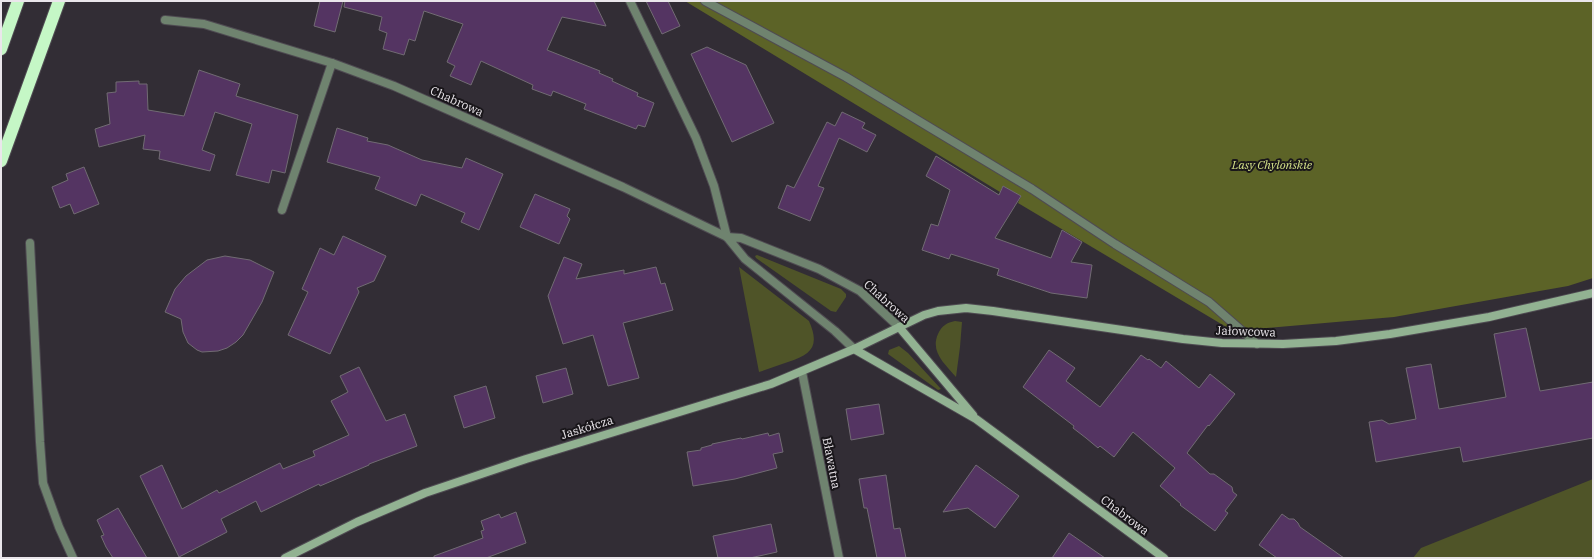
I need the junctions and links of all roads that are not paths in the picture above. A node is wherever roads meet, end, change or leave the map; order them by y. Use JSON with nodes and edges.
{"nodes":[{"id":1,"x":18,"y":1,"type":"edge"},
{"id":2,"x":59,"y":1,"type":"edge"},
{"id":3,"x":630,"y":1,"type":"edge"},
{"id":4,"x":705,"y":1,"type":"edge"},
{"id":5,"x":165,"y":20,"type":"dead end"},
{"id":6,"x":1,"y":49,"type":"edge"},
{"id":7,"x":332,"y":63,"type":"junction"},
{"id":8,"x":1,"y":161,"type":"edge"},
{"id":9,"x":282,"y":210,"type":"dead end"},
{"id":10,"x":727,"y":237,"type":"junction"},
{"id":11,"x":30,"y":243,"type":"dead end"},
{"id":12,"x":1593,"y":293,"type":"edge"},
{"id":13,"x":899,"y":327,"type":"junction"},
{"id":14,"x":1257,"y":344,"type":"junction"},
{"id":15,"x":854,"y":349,"type":"junction"},
{"id":16,"x":802,"y":372,"type":"junction"},
{"id":17,"x":976,"y":419,"type":"junction"},
{"id":18,"x":73,"y":558,"type":"edge"},
{"id":19,"x":285,"y":558,"type":"edge"},
{"id":20,"x":839,"y":558,"type":"edge"},
{"id":21,"x":1164,"y":558,"type":"edge"}],
"edges":[{"from":1,"to":6,"type":"highway"},
{"from":2,"to":8,"type":"highway"},
{"from":3,"to":10,"type":"street"},
{"from":4,"to":14,"type":"street"},
{"from":5,"to":7,"type":"street","name":"Chabrowa"},
{"from":7,"to":9,"type":"street"},
{"from":7,"to":10,"type":"street","name":"Chabrowa"},
{"from":10,"to":13,"type":"street","name":"Chabrowa"},
{"from":10,"to":15,"type":"street","name":"Chabrowa"},
{"from":11,"to":18,"type":"street"},
{"from":12,"to":14,"type":"street","name":"Jałowcowa"},
{"from":13,"to":14,"type":"street","name":"Jałowcowa"},
{"from":13,"to":15,"type":"street","name":"Jaskółcza"},
{"from":13,"to":17,"type":"street","name":"Chabrowa"},
{"from":15,"to":16,"type":"street","name":"Jaskółcza"},
{"from":15,"to":17,"type":"street","name":"Chabrowa"},
{"from":16,"to":19,"type":"street","name":"Jaskółcza"},
{"from":16,"to":20,"type":"street","name":"Bławatna"},
{"from":17,"to":21,"type":"street","name":"Chabrowa"}]}
